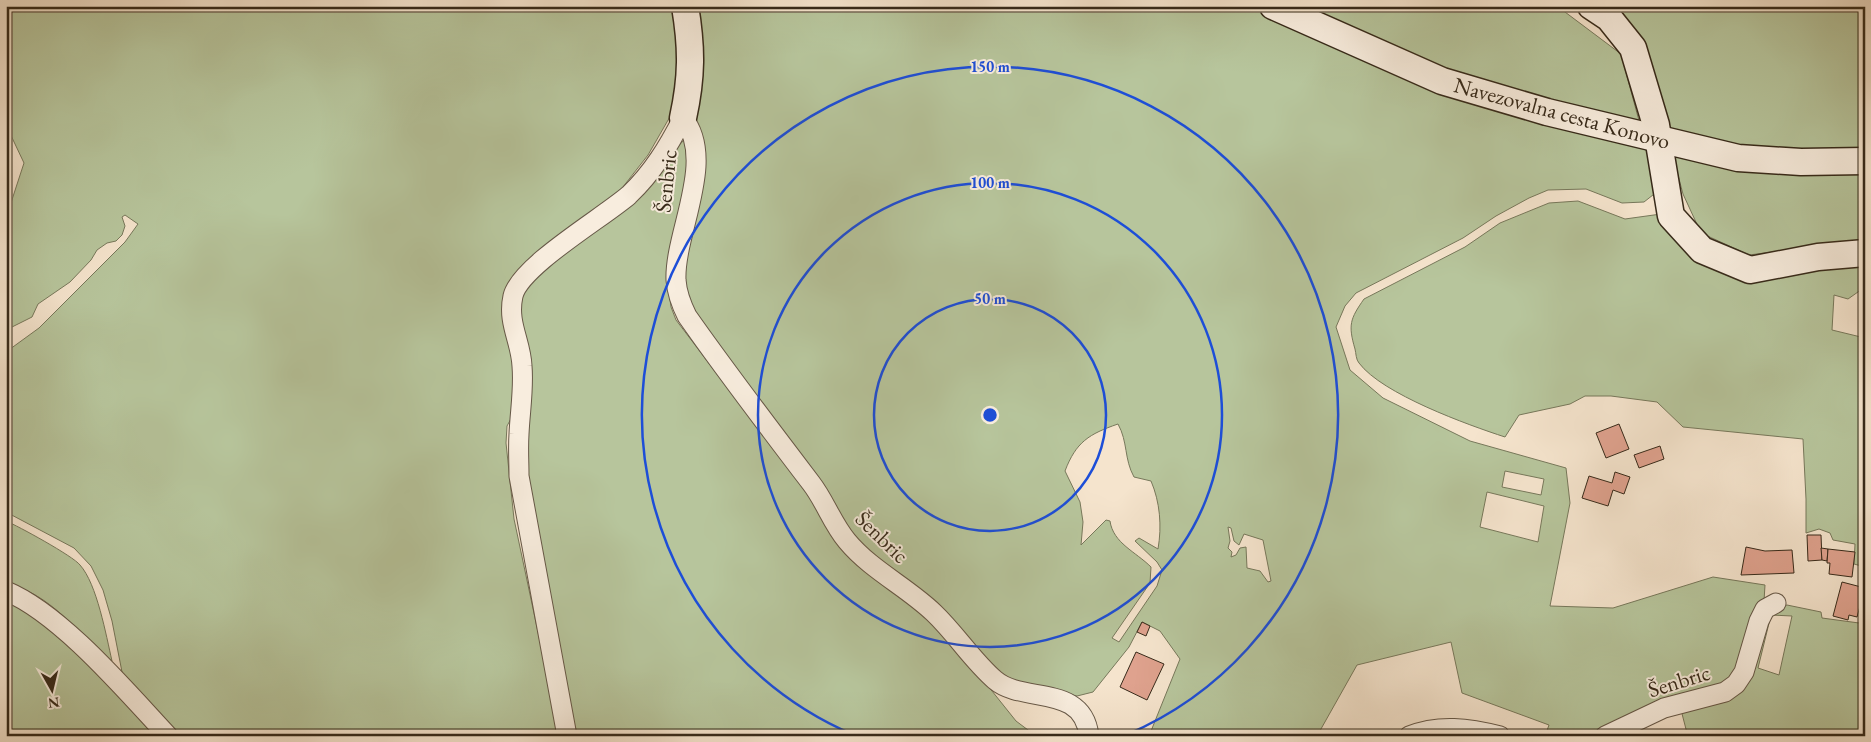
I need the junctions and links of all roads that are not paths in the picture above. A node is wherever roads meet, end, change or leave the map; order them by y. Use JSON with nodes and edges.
{"nodes":[{"id":1,"x":685,"y":6,"type":"edge"},
{"id":2,"x":1273,"y":6,"type":"edge"},
{"id":3,"x":1591,"y":6,"type":"edge"},
{"id":4,"x":683,"y":118,"type":"junction"},
{"id":5,"x":1658,"y":139,"type":"junction"},
{"id":6,"x":1865,"y":161,"type":"edge"},
{"id":7,"x":1865,"y":253,"type":"edge"},
{"id":8,"x":6,"y":592,"type":"edge"},
{"id":9,"x":1776,"y":603,"type":"dead end"},
{"id":10,"x":168,"y":736,"type":"edge"},
{"id":11,"x":567,"y":736,"type":"edge"},
{"id":12,"x":1089,"y":736,"type":"edge"},
{"id":13,"x":1409,"y":736,"type":"edge"},
{"id":14,"x":1500,"y":736,"type":"edge"},
{"id":15,"x":1605,"y":736,"type":"edge"}],
"edges":[{"from":1,"to":4,"type":"main road"},
{"from":2,"to":5,"type":"main road","name":"Navezovalna cesta Konovo"},
{"from":3,"to":5,"type":"main road"},
{"from":4,"to":11,"type":"street","name":"Šenbric"},
{"from":4,"to":12,"type":"street","name":"Šenbric"},
{"from":5,"to":6,"type":"main road","name":"Navezovalna cesta Konovo"},
{"from":5,"to":7,"type":"main road"},
{"from":8,"to":10,"type":"street"},
{"from":9,"to":15,"type":"street","name":"Šenbric"},
{"from":13,"to":14,"type":"street"}]}
